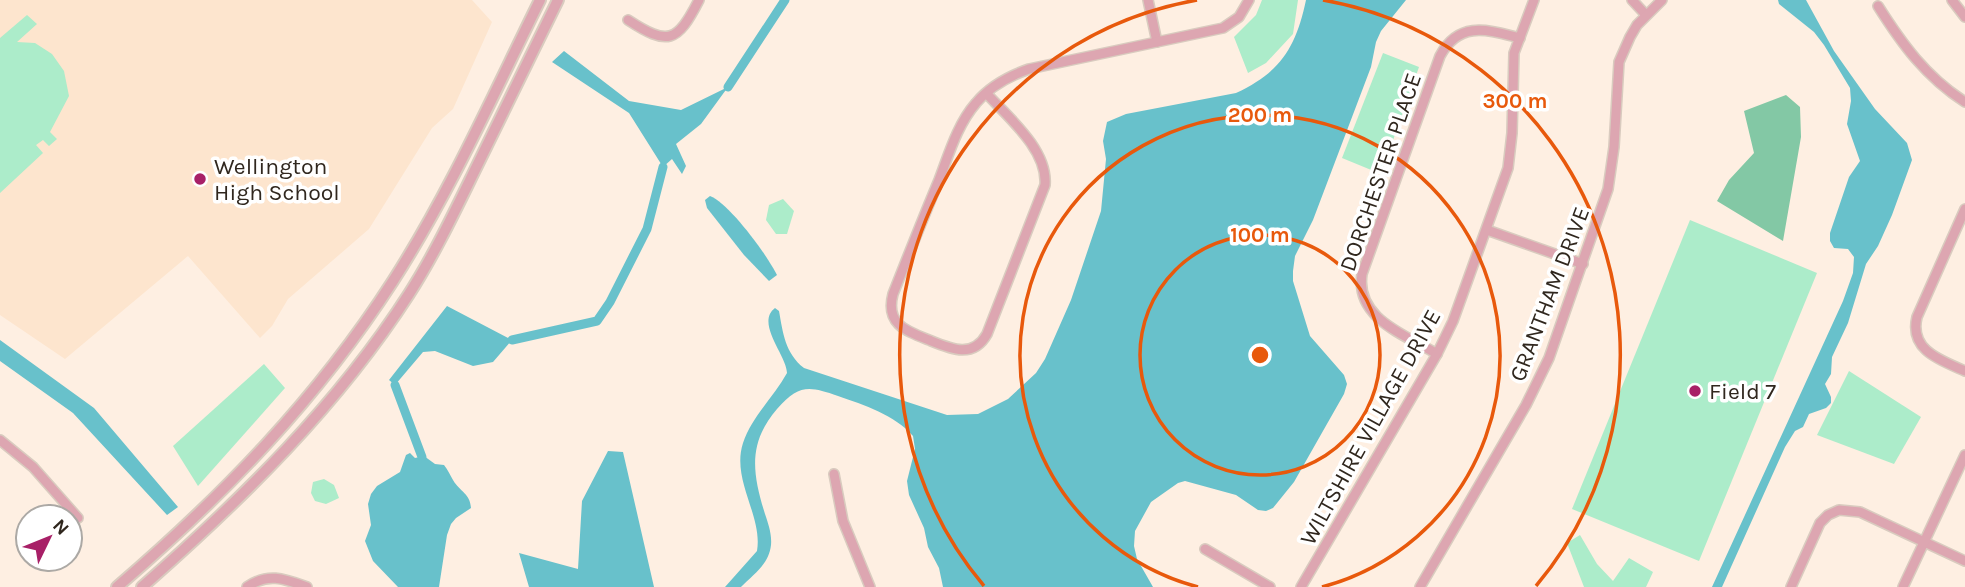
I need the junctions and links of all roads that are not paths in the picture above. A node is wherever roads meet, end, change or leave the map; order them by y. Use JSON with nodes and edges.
{"nodes":[{"id":1,"x":540,"y":0,"type":"edge"},
{"id":2,"x":558,"y":0,"type":"edge"},
{"id":3,"x":699,"y":0,"type":"edge"},
{"id":4,"x":1149,"y":0,"type":"edge"},
{"id":5,"x":1249,"y":0,"type":"edge"},
{"id":6,"x":1534,"y":0,"type":"edge"},
{"id":7,"x":1632,"y":0,"type":"edge"},
{"id":8,"x":1662,"y":0,"type":"edge"},
{"id":9,"x":1952,"y":0,"type":"edge"},
{"id":10,"x":1878,"y":6,"type":"dead end"},
{"id":11,"x":1647,"y":15,"type":"junction"},
{"id":12,"x":1965,"y":17,"type":"edge"},
{"id":13,"x":628,"y":20,"type":"dead end"},
{"id":14,"x":1520,"y":38,"type":"junction"},
{"id":15,"x":1157,"y":42,"type":"junction"},
{"id":16,"x":986,"y":93,"type":"junction"},
{"id":17,"x":1965,"y":102,"type":"edge"},
{"id":18,"x":472,"y":137,"type":"junction"},
{"id":19,"x":487,"y":145,"type":"junction"},
{"id":20,"x":1965,"y":209,"type":"edge"},
{"id":21,"x":1487,"y":230,"type":"junction"},
{"id":22,"x":1583,"y":264,"type":"junction"},
{"id":23,"x":1437,"y":354,"type":"junction"},
{"id":24,"x":1965,"y":371,"type":"edge"},
{"id":25,"x":0,"y":440,"type":"edge"},
{"id":26,"x":1965,"y":455,"type":"edge"},
{"id":27,"x":834,"y":474,"type":"dead end"},
{"id":28,"x":65,"y":503,"type":"edge"},
{"id":29,"x":1924,"y":542,"type":"junction"},
{"id":30,"x":1205,"y":549,"type":"dead end"},
{"id":31,"x":1965,"y":561,"type":"edge"},
{"id":32,"x":117,"y":587,"type":"edge"},
{"id":33,"x":142,"y":587,"type":"edge"},
{"id":34,"x":247,"y":587,"type":"edge"},
{"id":35,"x":307,"y":587,"type":"edge"},
{"id":36,"x":870,"y":587,"type":"edge"},
{"id":37,"x":1270,"y":587,"type":"edge"},
{"id":38,"x":1301,"y":587,"type":"edge"},
{"id":39,"x":1420,"y":587,"type":"edge"},
{"id":40,"x":1790,"y":587,"type":"edge"},
{"id":41,"x":1903,"y":587,"type":"edge"}],
"edges":[{"from":1,"to":18,"type":"street"},
{"from":2,"to":19,"type":"street"},
{"from":3,"to":13,"type":"street"},
{"from":4,"to":15,"type":"street"},
{"from":5,"to":15,"type":"street"},
{"from":6,"to":14,"type":"street","name":"WILTSHIRE VILLAGE DRIVE"},
{"from":7,"to":11,"type":"street"},
{"from":8,"to":11,"type":"street","name":"GRANTHAM DRIVE"},
{"from":9,"to":12,"type":"street"},
{"from":10,"to":17,"type":"street"},
{"from":11,"to":22,"type":"street","name":"GRANTHAM DRIVE"},
{"from":14,"to":21,"type":"street","name":"WILTSHIRE VILLAGE DRIVE"},
{"from":14,"to":23,"type":"street","name":"DORCHESTER PLACE"},
{"from":15,"to":16,"type":"street"},
{"from":16,"to":16,"type":"street"},
{"from":18,"to":19,"type":"street"},
{"from":18,"to":32,"type":"street"},
{"from":19,"to":33,"type":"street"},
{"from":20,"to":24,"type":"street"},
{"from":21,"to":22,"type":"street"},
{"from":21,"to":23,"type":"street","name":"WILTSHIRE VILLAGE DRIVE"},
{"from":22,"to":39,"type":"street","name":"GRANTHAM DRIVE"},
{"from":23,"to":38,"type":"street","name":"WILTSHIRE VILLAGE DRIVE"},
{"from":25,"to":28,"type":"street"},
{"from":26,"to":29,"type":"street"},
{"from":27,"to":36,"type":"street"},
{"from":29,"to":31,"type":"street"},
{"from":29,"to":40,"type":"street"},
{"from":29,"to":41,"type":"street"},
{"from":30,"to":37,"type":"street"},
{"from":34,"to":35,"type":"street"}]}
